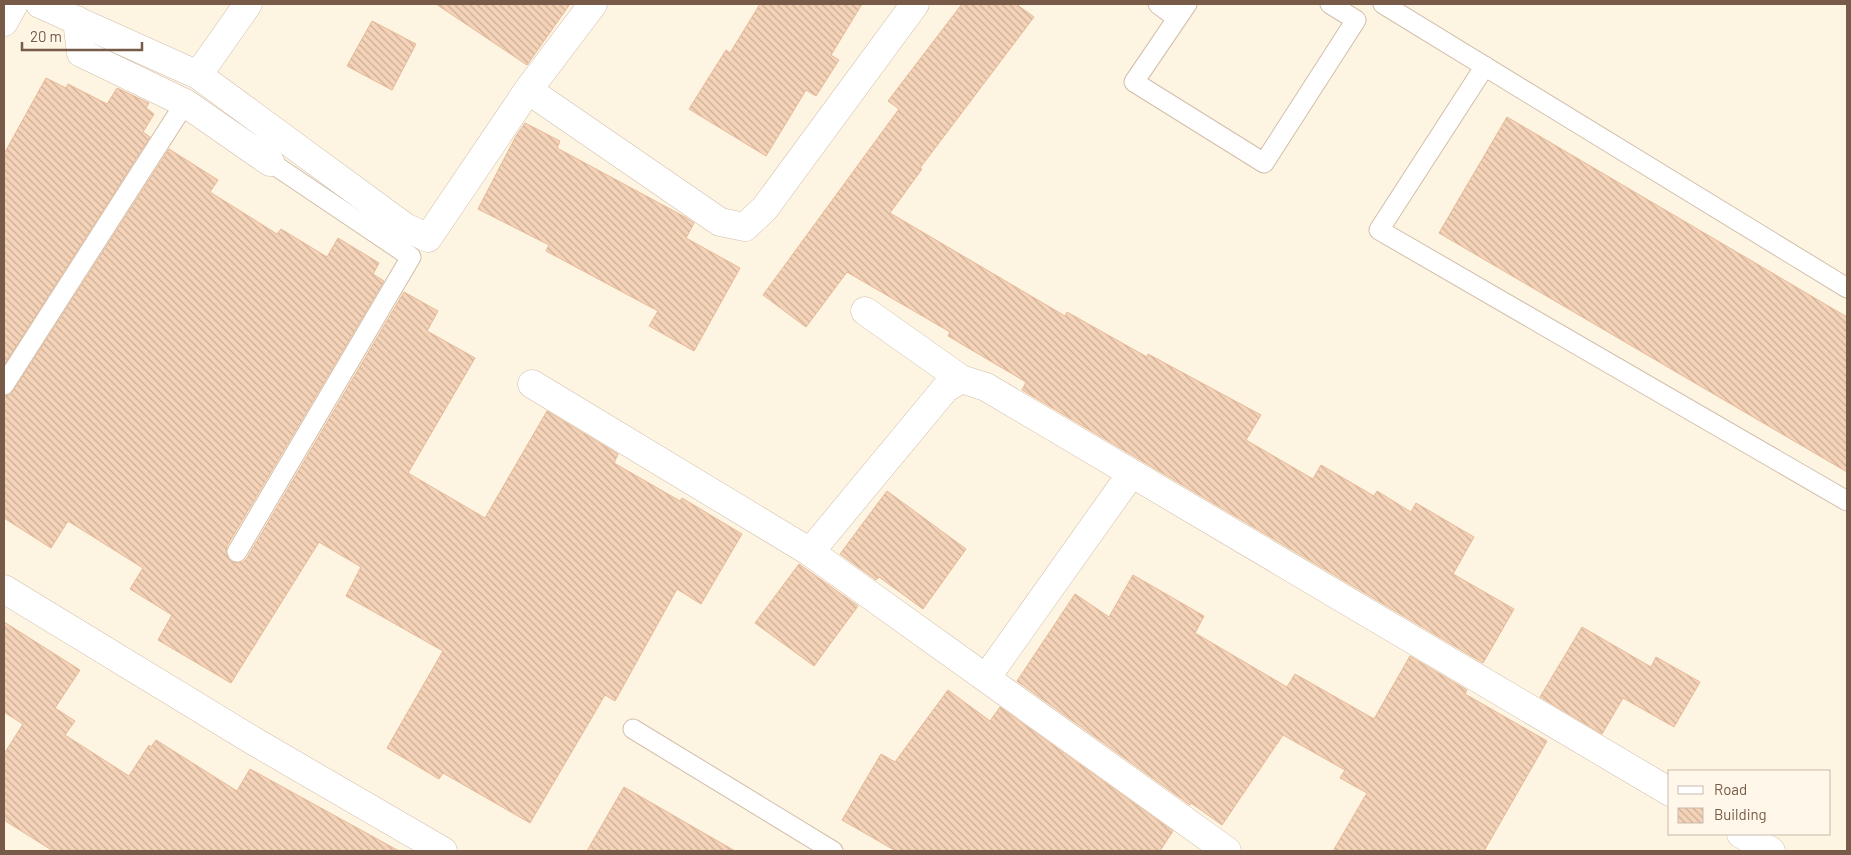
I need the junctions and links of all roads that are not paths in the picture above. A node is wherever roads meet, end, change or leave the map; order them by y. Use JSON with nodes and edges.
{"nodes":[{"id":1,"x":14,"y":4,"type":"edge"},
{"id":2,"x":40,"y":4,"type":"edge"},
{"id":3,"x":248,"y":4,"type":"edge"},
{"id":4,"x":593,"y":4,"type":"edge"},
{"id":5,"x":915,"y":4,"type":"edge"},
{"id":6,"x":1158,"y":4,"type":"edge"},
{"id":7,"x":1330,"y":4,"type":"edge"},
{"id":8,"x":1383,"y":4,"type":"edge"},
{"id":9,"x":1182,"y":11,"type":"edge"},
{"id":10,"x":76,"y":20,"type":"junction"},
{"id":11,"x":4,"y":22,"type":"edge"},
{"id":12,"x":1485,"y":66,"type":"junction"},
{"id":13,"x":198,"y":75,"type":"junction"},
{"id":14,"x":528,"y":90,"type":"junction"},
{"id":15,"x":185,"y":104,"type":"junction"},
{"id":16,"x":270,"y":162,"type":"joint"},
{"id":17,"x":1847,"y":288,"type":"edge"},
{"id":18,"x":865,"y":311,"type":"dead end"},
{"id":19,"x":961,"y":378,"type":"junction"},
{"id":20,"x":532,"y":384,"type":"dead end"},
{"id":21,"x":4,"y":385,"type":"edge"},
{"id":22,"x":1131,"y":474,"type":"junction"},
{"id":23,"x":1847,"y":501,"type":"edge"},
{"id":24,"x":237,"y":552,"type":"dead end"},
{"id":25,"x":810,"y":552,"type":"junction"},
{"id":26,"x":4,"y":589,"type":"edge"},
{"id":27,"x":986,"y":678,"type":"junction"},
{"id":28,"x":633,"y":728,"type":"dead end"},
{"id":29,"x":1668,"y":791,"type":"edge"},
{"id":30,"x":1743,"y":835,"type":"edge"},
{"id":31,"x":443,"y":851,"type":"edge"},
{"id":32,"x":833,"y":851,"type":"edge"},
{"id":33,"x":1227,"y":851,"type":"edge"},
{"id":34,"x":1771,"y":851,"type":"edge"}],
"edges":[{"from":1,"to":11,"type":"street"},
{"from":2,"to":10,"type":"street"},
{"from":3,"to":13,"type":"street"},
{"from":4,"to":14,"type":"street"},
{"from":5,"to":14,"type":"street"},
{"from":6,"to":9,"type":"lane"},
{"from":7,"to":9,"type":"lane"},
{"from":8,"to":12,"type":"lane"},
{"from":10,"to":13,"type":"street"},
{"from":10,"to":15,"type":"street"},
{"from":12,"to":17,"type":"lane"},
{"from":12,"to":23,"type":"lane"},
{"from":13,"to":14,"type":"street"},
{"from":15,"to":16,"type":"street"},
{"from":15,"to":21,"type":"lane"},
{"from":16,"to":24,"type":"lane"},
{"from":18,"to":19,"type":"street"},
{"from":19,"to":22,"type":"street"},
{"from":19,"to":25,"type":"street"},
{"from":20,"to":25,"type":"street"},
{"from":22,"to":27,"type":"street"},
{"from":22,"to":29,"type":"street"},
{"from":25,"to":27,"type":"street"},
{"from":26,"to":31,"type":"street"},
{"from":27,"to":33,"type":"street"},
{"from":28,"to":32,"type":"lane"},
{"from":30,"to":34,"type":"street"}]}
